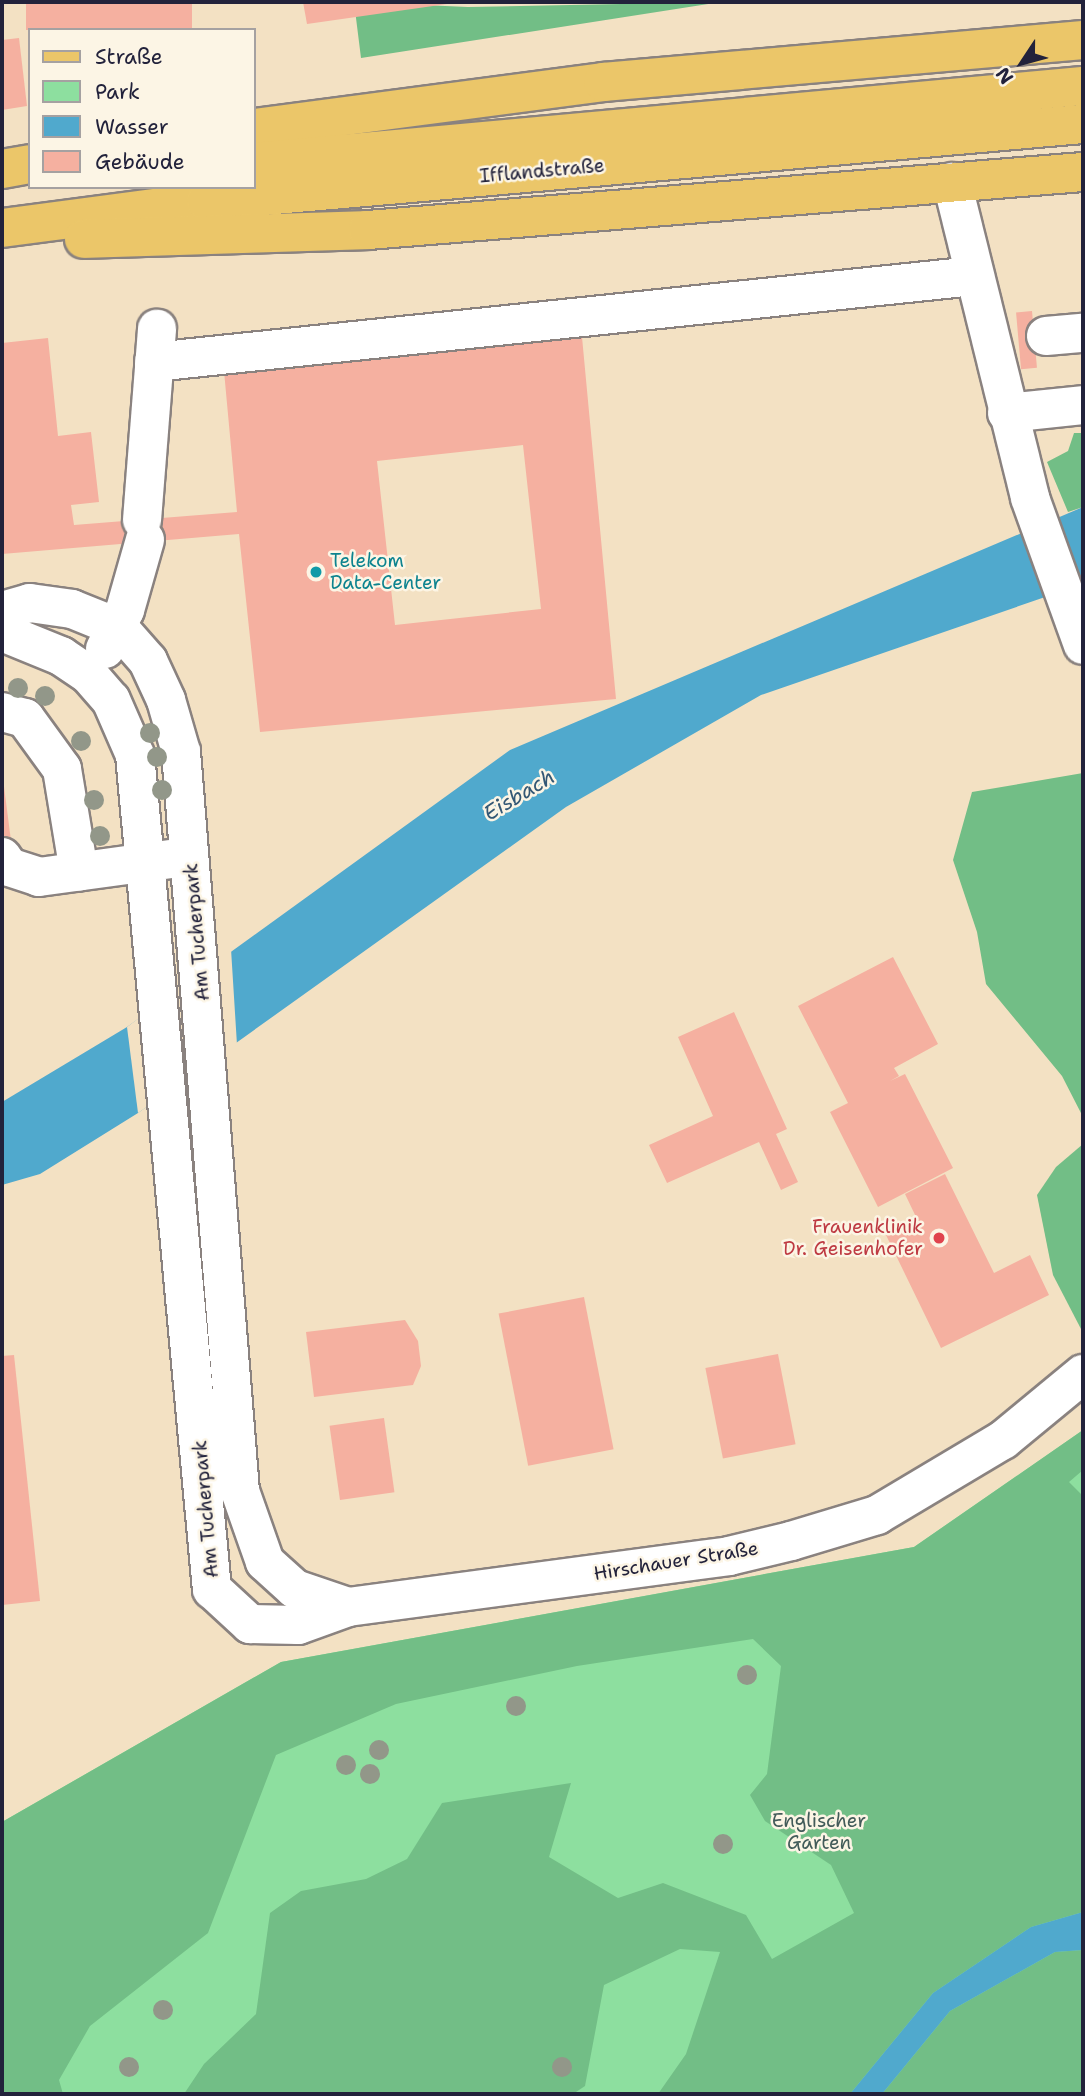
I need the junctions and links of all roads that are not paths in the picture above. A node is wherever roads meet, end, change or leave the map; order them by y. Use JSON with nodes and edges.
{"nodes":[{"id":1,"x":1083,"y":40,"type":"edge"},
{"id":2,"x":1083,"y":86,"type":"edge"},
{"id":3,"x":1083,"y":124,"type":"edge"},
{"id":4,"x":256,"y":128,"type":"edge"},
{"id":5,"x":256,"y":162,"type":"edge"},
{"id":6,"x":28,"y":164,"type":"edge"},
{"id":7,"x":2,"y":169,"type":"edge"},
{"id":8,"x":1083,"y":172,"type":"edge"},
{"id":9,"x":952,"y":182,"type":"junction"},
{"id":10,"x":28,"y":184,"type":"edge"},
{"id":11,"x":2,"y":186,"type":"edge"},
{"id":12,"x":2,"y":228,"type":"edge"},
{"id":13,"x":2,"y":239,"type":"edge"},
{"id":14,"x":974,"y":276,"type":"junction"},
{"id":15,"x":1083,"y":405,"type":"edge"},
{"id":16,"x":1007,"y":413,"type":"junction"},
{"id":17,"x":2,"y":611,"type":"edge"},
{"id":18,"x":119,"y":628,"type":"junction"},
{"id":19,"x":2,"y":632,"type":"edge"},
{"id":20,"x":1077,"y":634,"type":"edge"},
{"id":21,"x":89,"y":675,"type":"junction"},
{"id":22,"x":2,"y":712,"type":"edge"},
{"id":23,"x":2,"y":857,"type":"edge"},
{"id":24,"x":190,"y":857,"type":"junction"},
{"id":25,"x":145,"y":862,"type":"junction"},
{"id":26,"x":79,"y":872,"type":"junction"},
{"id":27,"x":1083,"y":1374,"type":"edge"},
{"id":28,"x":348,"y":1606,"type":"junction"}],
"edges":[{"from":1,"to":4,"type":"main road"},
{"from":2,"to":5,"type":"main road","name":"Ifflandstraße"},
{"from":3,"to":12,"type":"main road","name":"Ifflandstraße"},
{"from":6,"to":7,"type":"main road"},
{"from":8,"to":9,"type":"main road"},
{"from":9,"to":13,"type":"main road"},
{"from":9,"to":14,"type":"street"},
{"from":10,"to":11,"type":"main road"},
{"from":14,"to":16,"type":"street"},
{"from":14,"to":18,"type":"street"},
{"from":15,"to":16,"type":"street"},
{"from":16,"to":20,"type":"street"},
{"from":17,"to":18,"type":"street","name":"Am Tucherpark"},
{"from":18,"to":21,"type":"street"},
{"from":18,"to":24,"type":"street","name":"Am Tucherpark"},
{"from":19,"to":21,"type":"street","name":"Am Tucherpark"},
{"from":21,"to":25,"type":"street","name":"Am Tucherpark"},
{"from":22,"to":26,"type":"street"},
{"from":23,"to":26,"type":"street"},
{"from":24,"to":25,"type":"street"},
{"from":24,"to":28,"type":"street","name":"Am Tucherpark"},
{"from":25,"to":26,"type":"street"},
{"from":25,"to":28,"type":"street","name":"Am Tucherpark"},
{"from":27,"to":28,"type":"street","name":"Hirschauer Straße"}]}
